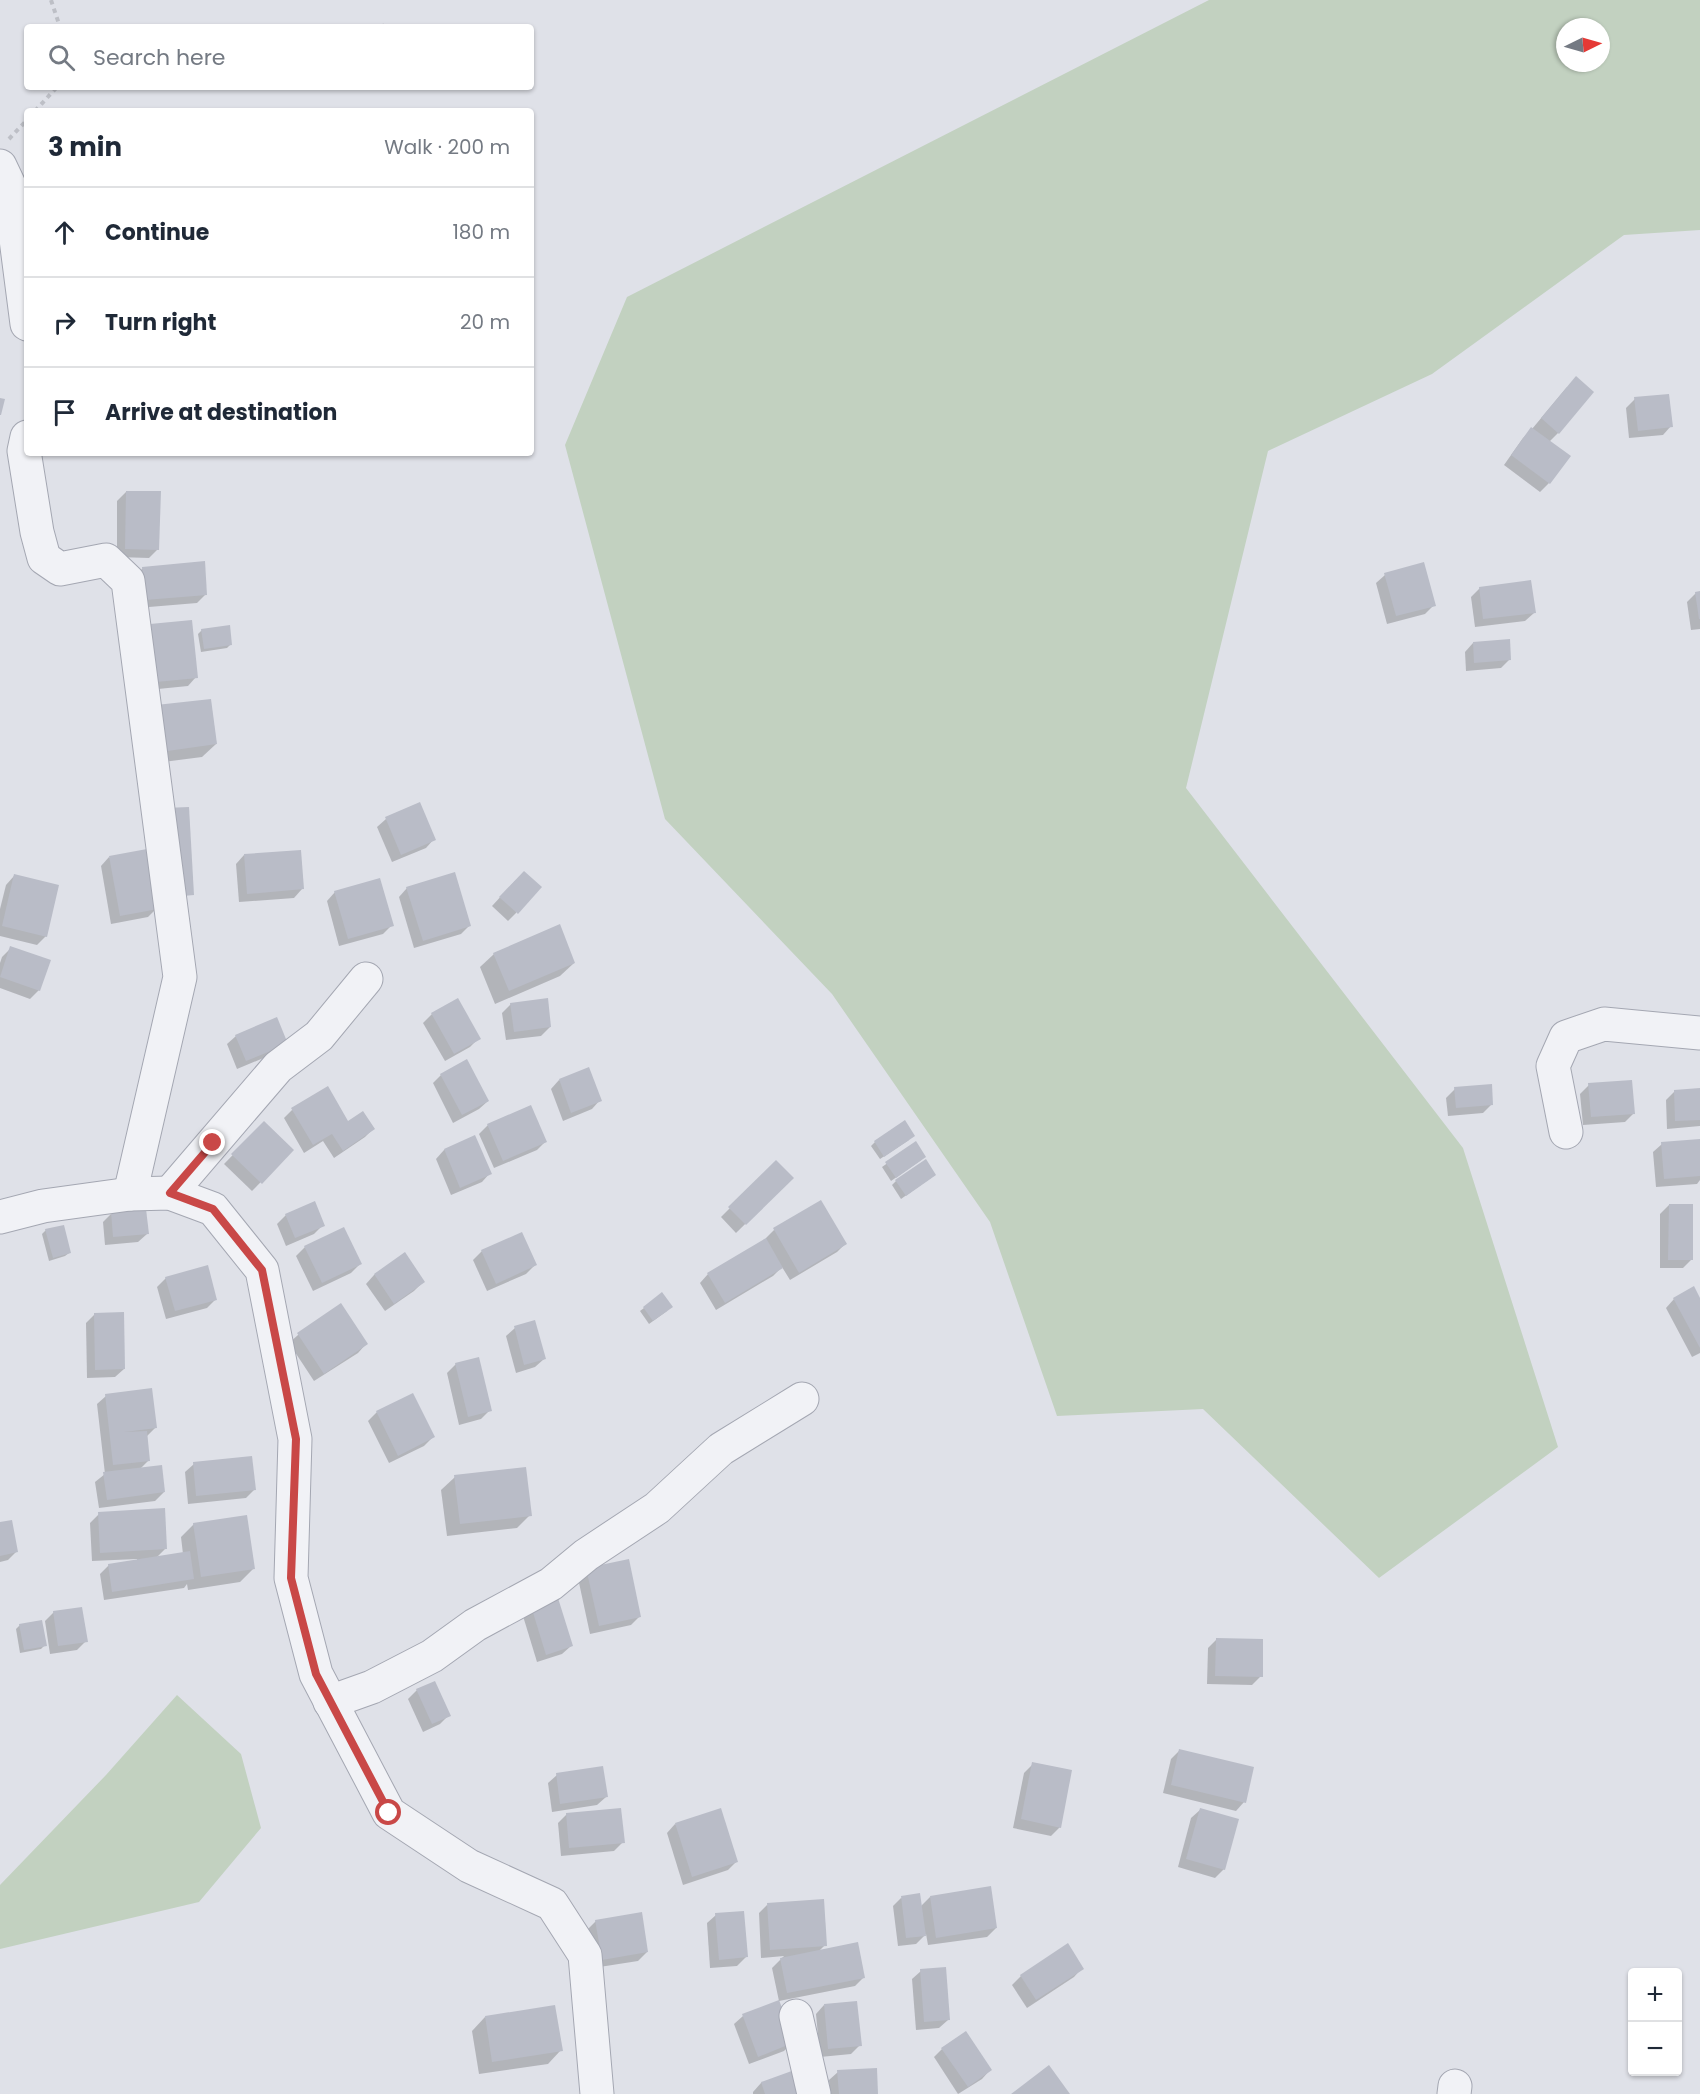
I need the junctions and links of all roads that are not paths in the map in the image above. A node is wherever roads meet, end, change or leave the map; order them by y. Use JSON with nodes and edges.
{"nodes":[{"id":1,"x":3,"y":154,"type":"edge"},
{"id":2,"x":24,"y":301,"type":"edge"},
{"id":3,"x":25,"y":456,"type":"edge"},
{"id":4,"x":366,"y":979,"type":"dead end"},
{"id":5,"x":1700,"y":1034,"type":"edge"},
{"id":6,"x":1566,"y":1132,"type":"dead end"},
{"id":7,"x":170,"y":1193,"type":"junction"},
{"id":8,"x":130,"y":1194,"type":"junction"},
{"id":9,"x":0,"y":1217,"type":"edge"},
{"id":10,"x":802,"y":1400,"type":"dead end"},
{"id":11,"x":330,"y":1702,"type":"junction"},
{"id":12,"x":796,"y":2016,"type":"dead end"},
{"id":13,"x":597,"y":2094,"type":"edge"},
{"id":14,"x":814,"y":2094,"type":"edge"}],
"edges":[{"from":1,"to":2,"type":"street"},
{"from":3,"to":8,"type":"street"},
{"from":4,"to":7,"type":"street"},
{"from":5,"to":6,"type":"street"},
{"from":7,"to":8,"type":"street"},
{"from":7,"to":11,"type":"street"},
{"from":8,"to":9,"type":"street"},
{"from":10,"to":11,"type":"street"},
{"from":11,"to":13,"type":"street"},
{"from":12,"to":14,"type":"street"}]}
